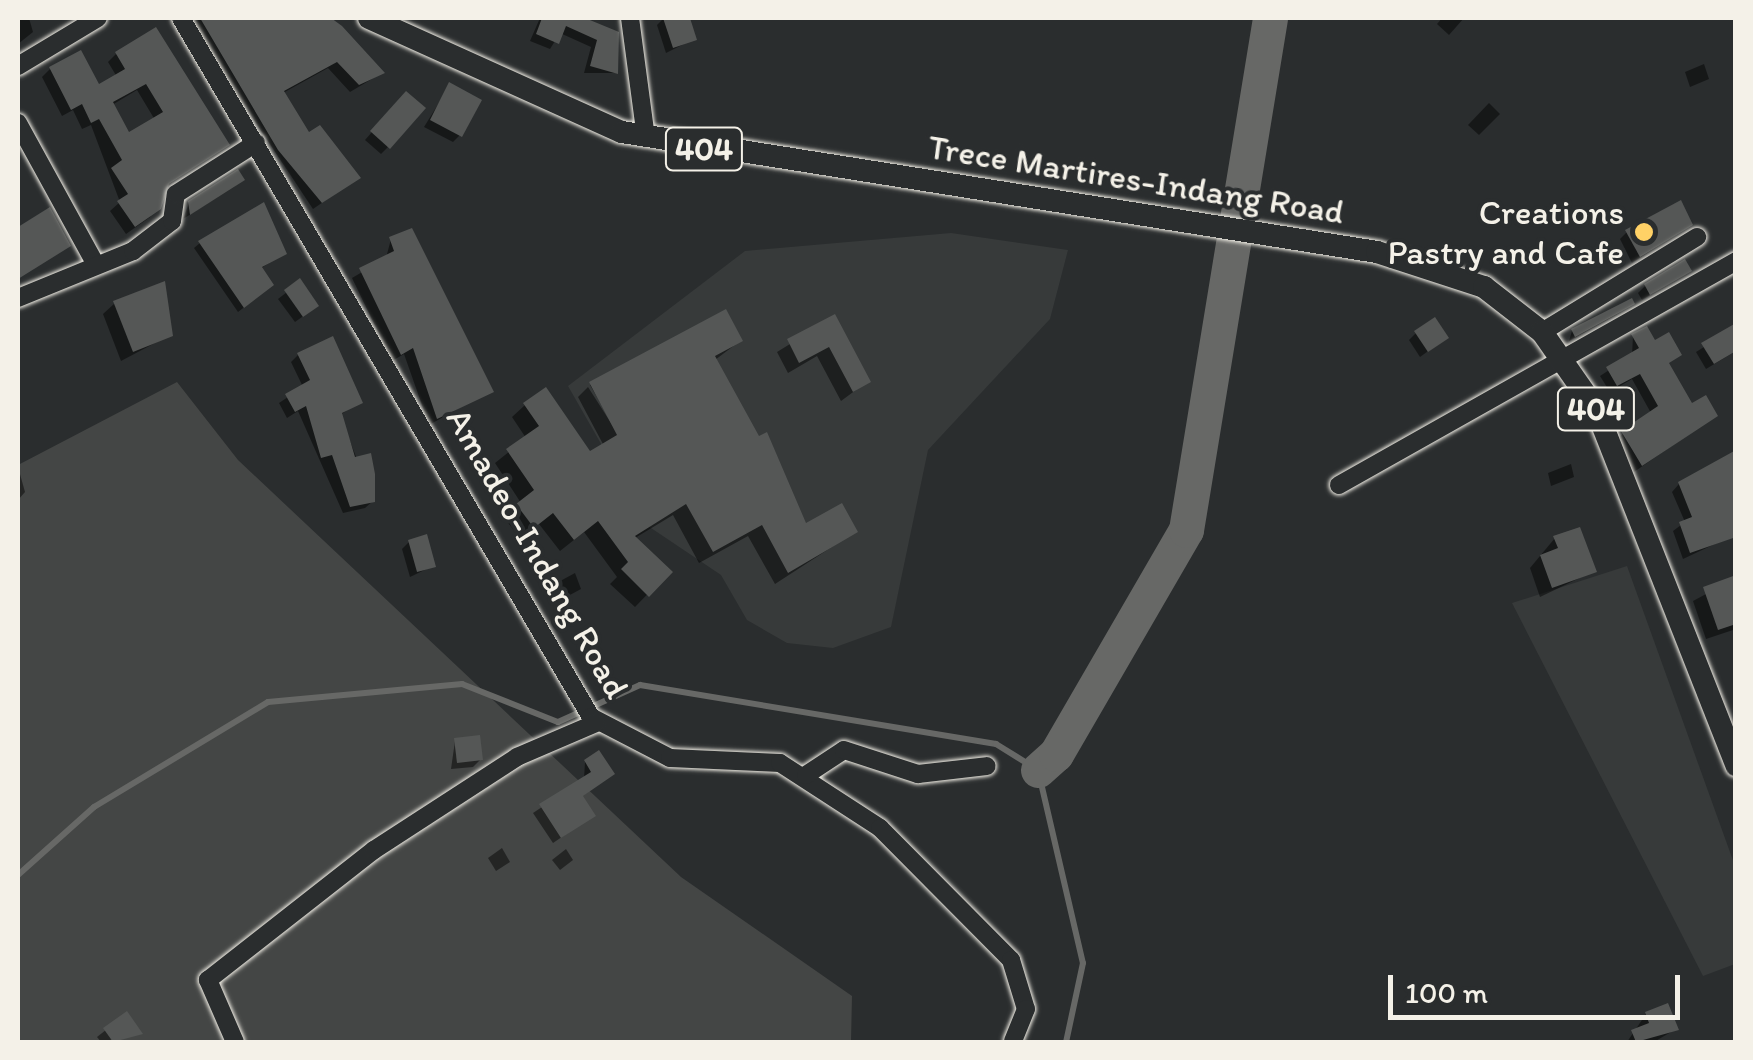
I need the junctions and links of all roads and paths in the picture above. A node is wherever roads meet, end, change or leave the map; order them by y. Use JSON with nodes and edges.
{"nodes":[{"id":1,"x":98,"y":18,"type":"edge"},
{"id":2,"x":181,"y":18,"type":"edge"},
{"id":3,"x":369,"y":18,"type":"edge"},
{"id":4,"x":630,"y":18,"type":"edge"},
{"id":5,"x":18,"y":66,"type":"edge"},
{"id":6,"x":18,"y":124,"type":"edge"},
{"id":7,"x":646,"y":138,"type":"junction"},
{"id":8,"x":256,"y":143,"type":"junction"},
{"id":9,"x":1698,"y":236,"type":"dead end"},
{"id":10,"x":1736,"y":261,"type":"edge"},
{"id":11,"x":96,"y":265,"type":"junction"},
{"id":12,"x":18,"y":298,"type":"edge"},
{"id":13,"x":1542,"y":332,"type":"junction"},
{"id":14,"x":1568,"y":362,"type":"junction"},
{"id":15,"x":1340,"y":484,"type":"dead end"},
{"id":16,"x":594,"y":720,"type":"junction"},
{"id":17,"x":1736,"y":765,"type":"edge"},
{"id":18,"x":988,"y":766,"type":"dead end"},
{"id":19,"x":806,"y":775,"type":"junction"},
{"id":20,"x":235,"y":1042,"type":"edge"},
{"id":21,"x":1013,"y":1042,"type":"edge"}],
"edges":[{"from":1,"to":5,"type":"street"},
{"from":2,"to":8,"type":"street","name":"Amadeo-Indang Road"},
{"from":3,"to":7,"type":"main road","name":"Trece Martires-Indang Road","number":"404"},
{"from":4,"to":7,"type":"street"},
{"from":6,"to":11,"type":"street"},
{"from":7,"to":13,"type":"main road","name":"Trece Martires-Indang Road","number":"404"},
{"from":8,"to":11,"type":"street"},
{"from":8,"to":16,"type":"street","name":"Amadeo-Indang Road"},
{"from":9,"to":13,"type":"street"},
{"from":10,"to":14,"type":"street"},
{"from":11,"to":12,"type":"street"},
{"from":13,"to":14,"type":"main road","name":"Trece Martires-Indang Road","number":"404"},
{"from":14,"to":15,"type":"street"},
{"from":14,"to":17,"type":"main road","name":"Trece Martires-Indang Road","number":"404"},
{"from":16,"to":19,"type":"street","name":"Amadeo-Indang Road"},
{"from":16,"to":20,"type":"street"},
{"from":18,"to":19,"type":"street"},
{"from":19,"to":21,"type":"street","name":"Amadeo-Indang Road"}]}
